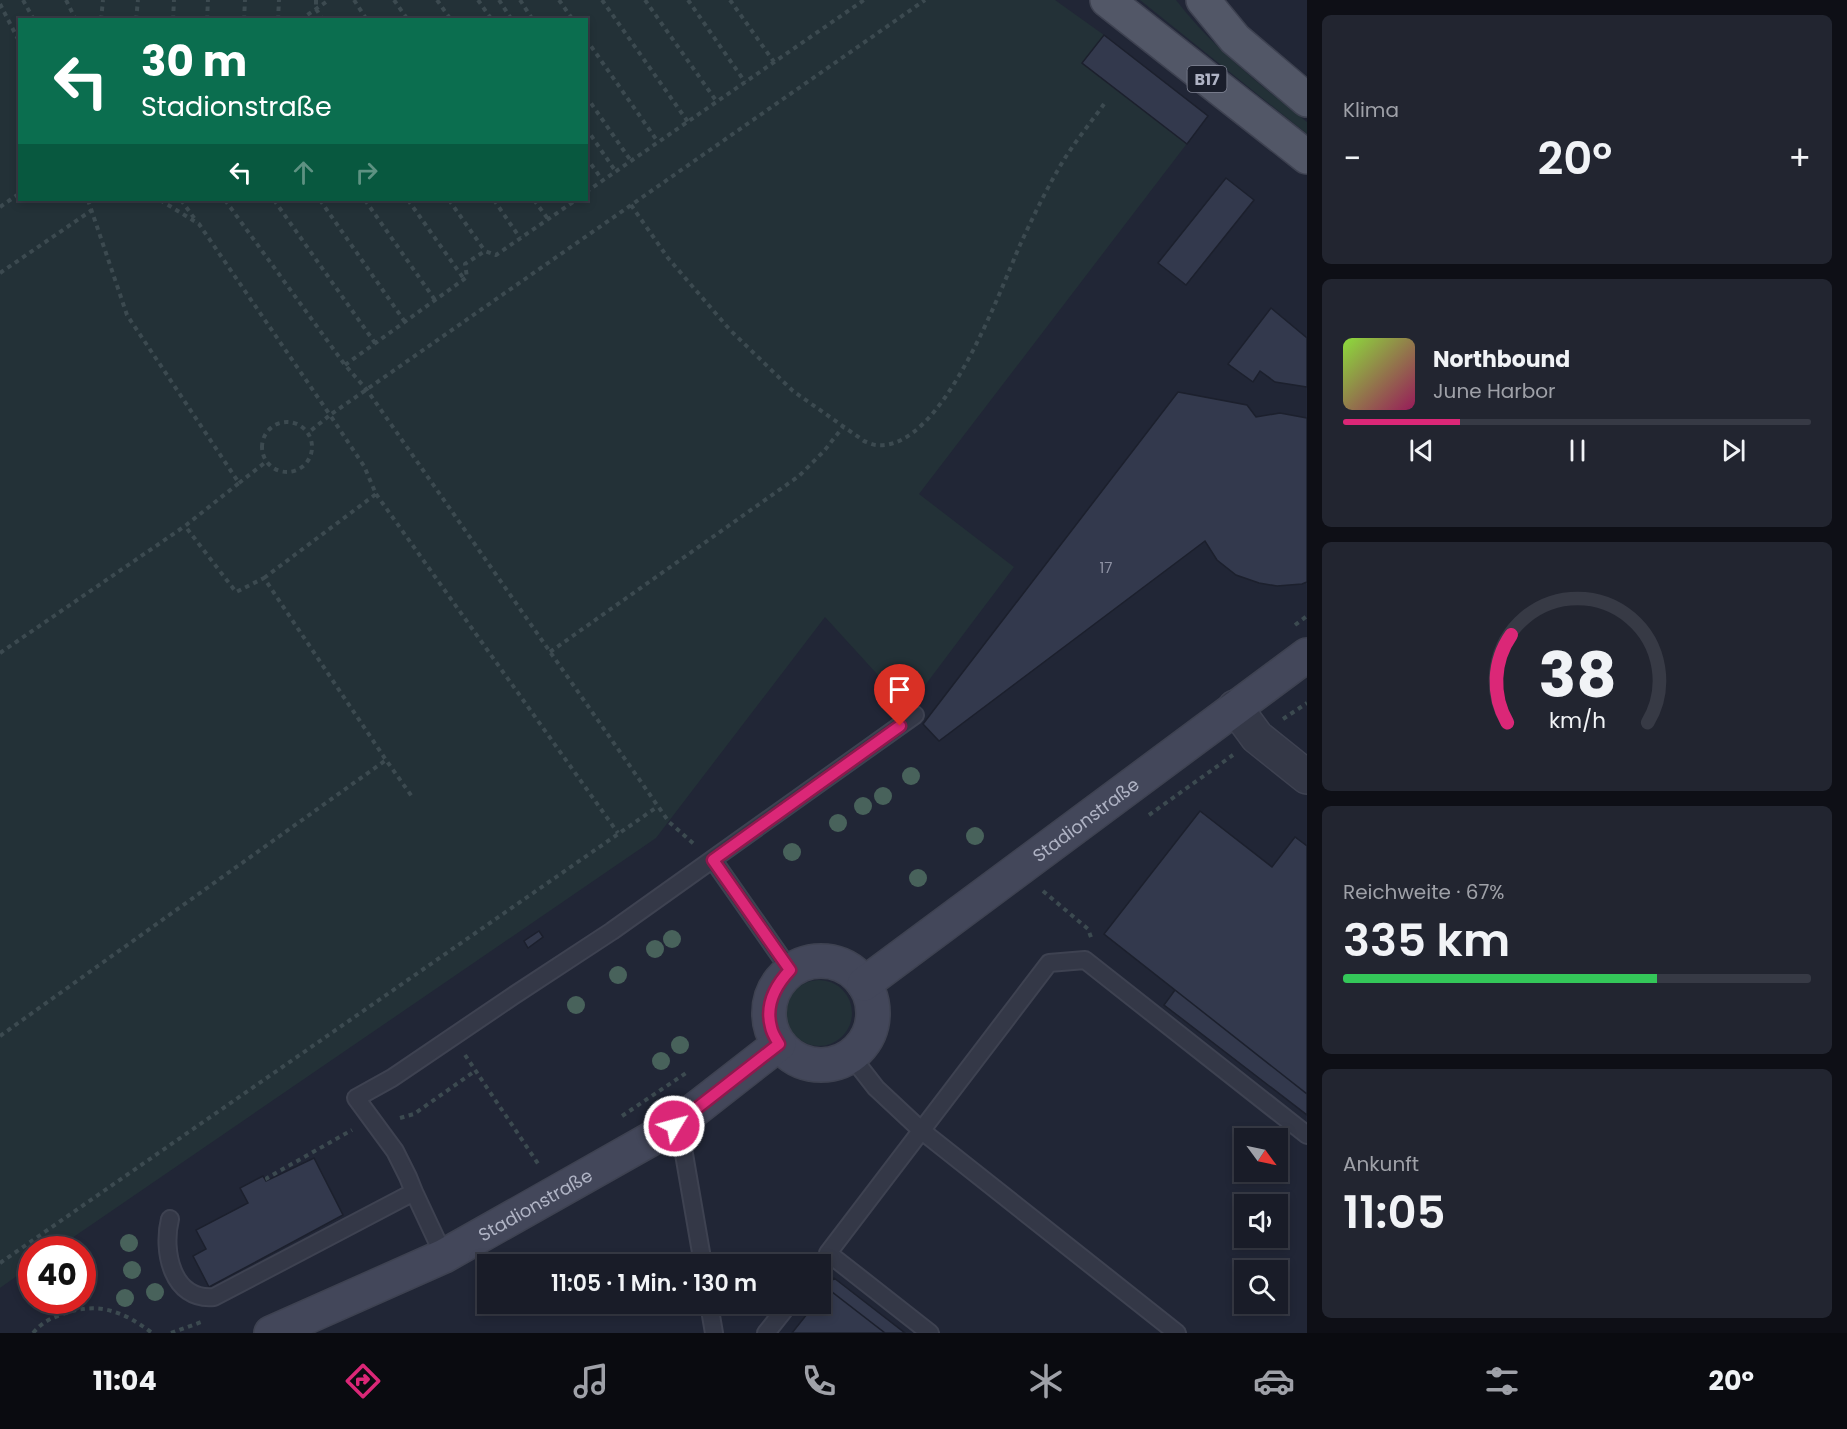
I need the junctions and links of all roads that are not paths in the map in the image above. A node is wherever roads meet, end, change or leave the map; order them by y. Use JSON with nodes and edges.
{"nodes":[{"id":1,"x":1107,"y":0,"type":"edge"},
{"id":2,"x":1203,"y":0,"type":"edge"},
{"id":3,"x":1307,"y":100,"type":"edge"},
{"id":4,"x":1307,"y":157,"type":"edge"},
{"id":5,"x":1307,"y":655,"type":"edge"},
{"id":6,"x":1234,"y":707,"type":"junction"},
{"id":7,"x":915,"y":715,"type":"dead end"},
{"id":8,"x":1307,"y":777,"type":"edge"},
{"id":9,"x":713,"y":860,"type":"junction"},
{"id":10,"x":790,"y":970,"type":"junction"},
{"id":11,"x":864,"y":984,"type":"junction"},
{"id":12,"x":779,"y":1044,"type":"junction"},
{"id":13,"x":851,"y":1056,"type":"junction"},
{"id":14,"x":674,"y":1126,"type":"junction"},
{"id":15,"x":922,"y":1131,"type":"junction"},
{"id":16,"x":1307,"y":1135,"type":"edge"},
{"id":17,"x":414,"y":1192,"type":"junction"},
{"id":18,"x":170,"y":1219,"type":"dead end"},
{"id":19,"x":701,"y":1254,"type":"edge"},
{"id":20,"x":828,"y":1254,"type":"edge"},
{"id":21,"x":444,"y":1256,"type":"junction"},
{"id":22,"x":831,"y":1264,"type":"edge"},
{"id":23,"x":711,"y":1314,"type":"edge"},
{"id":24,"x":781,"y":1314,"type":"edge"},
{"id":25,"x":271,"y":1333,"type":"edge"},
{"id":26,"x":714,"y":1333,"type":"edge"},
{"id":27,"x":766,"y":1333,"type":"edge"},
{"id":28,"x":930,"y":1333,"type":"edge"},
{"id":29,"x":1177,"y":1333,"type":"edge"}],
"edges":[{"from":1,"to":4,"type":"main road","number":"B17"},
{"from":2,"to":3,"type":"main road","number":"B17"},
{"from":5,"to":6,"type":"street","name":"Stadionstraße"},
{"from":6,"to":8,"type":"street"},
{"from":6,"to":11,"type":"street","name":"Stadionstraße"},
{"from":7,"to":9,"type":"lane"},
{"from":9,"to":10,"type":"lane"},
{"from":9,"to":17,"type":"lane"},
{"from":10,"to":11,"type":"street"},
{"from":10,"to":12,"type":"street"},
{"from":11,"to":13,"type":"street"},
{"from":12,"to":13,"type":"street"},
{"from":12,"to":14,"type":"street","name":"Stadionstraße"},
{"from":13,"to":15,"type":"lane"},
{"from":14,"to":19,"type":"lane"},
{"from":14,"to":21,"type":"street","name":"Stadionstraße"},
{"from":15,"to":16,"type":"lane"},
{"from":15,"to":20,"type":"lane"},
{"from":15,"to":29,"type":"lane"},
{"from":17,"to":18,"type":"lane"},
{"from":17,"to":21,"type":"lane"},
{"from":21,"to":25,"type":"street","name":"Stadionstraße"},
{"from":22,"to":28,"type":"lane"},
{"from":23,"to":26,"type":"lane"},
{"from":24,"to":27,"type":"lane"}]}
